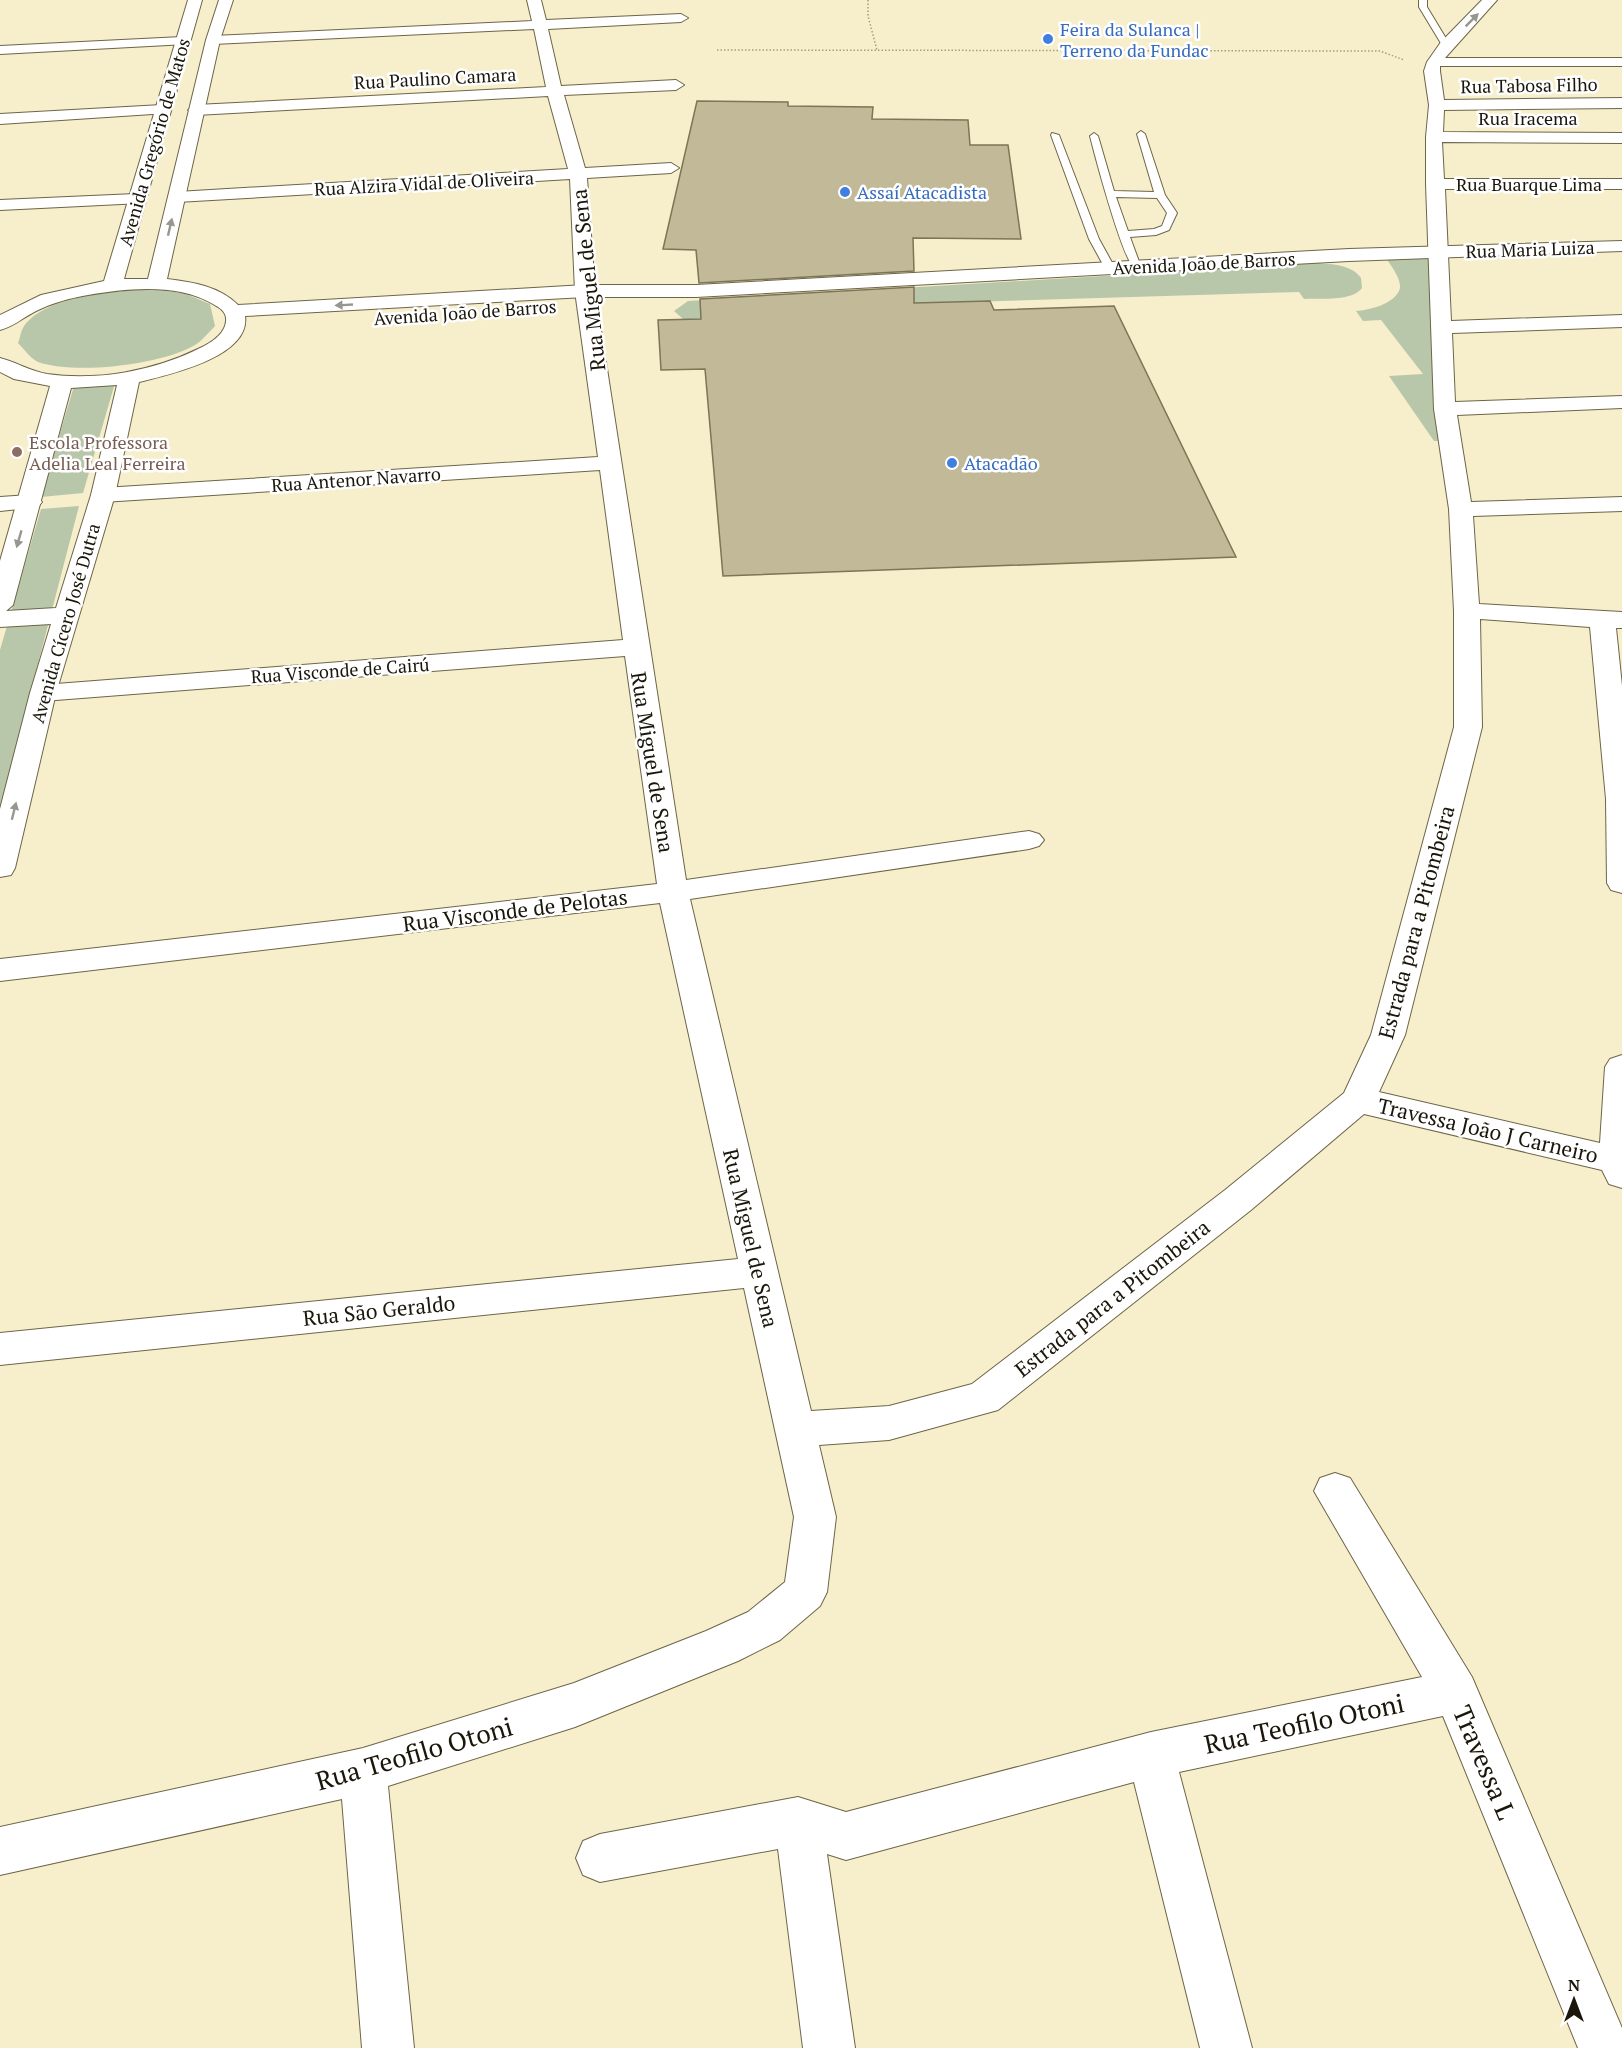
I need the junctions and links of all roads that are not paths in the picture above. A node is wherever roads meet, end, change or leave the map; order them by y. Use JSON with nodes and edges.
{"nodes":[{"id":1,"x":195,"y":0,"type":"edge"},
{"id":2,"x":226,"y":0,"type":"edge"},
{"id":3,"x":1423,"y":0,"type":"edge"},
{"id":4,"x":1490,"y":0,"type":"edge"},
{"id":5,"x":536,"y":12,"type":"edge"},
{"id":6,"x":681,"y":18,"type":"dead end"},
{"id":7,"x":213,"y":40,"type":"junction"},
{"id":8,"x":182,"y":41,"type":"junction"},
{"id":9,"x":1446,"y":45,"type":"junction"},
{"id":10,"x":0,"y":50,"type":"edge"},
{"id":11,"x":1434,"y":62,"type":"junction"},
{"id":12,"x":1622,"y":62,"type":"edge"},
{"id":13,"x":676,"y":85,"type":"dead end"},
{"id":14,"x":555,"y":92,"type":"junction"},
{"id":15,"x":1622,"y":103,"type":"edge"},
{"id":16,"x":1437,"y":105,"type":"junction"},
{"id":17,"x":162,"y":110,"type":"junction"},
{"id":18,"x":196,"y":110,"type":"junction"},
{"id":19,"x":0,"y":119,"type":"edge"},
{"id":20,"x":1141,"y":134,"type":"dead end"},
{"id":21,"x":1055,"y":135,"type":"dead end"},
{"id":22,"x":1094,"y":136,"type":"dead end"},
{"id":23,"x":1434,"y":137,"type":"junction"},
{"id":24,"x":1622,"y":138,"type":"edge"},
{"id":25,"x":671,"y":168,"type":"dead end"},
{"id":26,"x":578,"y":174,"type":"junction"},
{"id":27,"x":1435,"y":184,"type":"junction"},
{"id":28,"x":1622,"y":184,"type":"edge"},
{"id":29,"x":1110,"y":194,"type":"junction"},
{"id":30,"x":1160,"y":195,"type":"junction"},
{"id":31,"x":177,"y":197,"type":"junction"},
{"id":32,"x":136,"y":199,"type":"junction"},
{"id":33,"x":0,"y":205,"type":"edge"},
{"id":34,"x":1124,"y":234,"type":"junction"},
{"id":35,"x":1622,"y":246,"type":"edge"},
{"id":36,"x":1438,"y":252,"type":"junction"},
{"id":37,"x":1136,"y":267,"type":"junction"},
{"id":38,"x":1110,"y":268,"type":"junction"},
{"id":39,"x":156,"y":284,"type":"junction"},
{"id":40,"x":114,"y":285,"type":"junction"},
{"id":41,"x":587,"y":297,"type":"junction"},
{"id":42,"x":234,"y":320,"type":"junction"},
{"id":43,"x":1622,"y":321,"type":"edge"},
{"id":44,"x":0,"y":324,"type":"edge"},
{"id":45,"x":1441,"y":327,"type":"junction"},
{"id":46,"x":0,"y":364,"type":"edge"},
{"id":47,"x":129,"y":378,"type":"junction"},
{"id":48,"x":62,"y":381,"type":"junction"},
{"id":49,"x":1622,"y":402,"type":"edge"},
{"id":50,"x":1444,"y":409,"type":"junction"},
{"id":51,"x":610,"y":463,"type":"junction"},
{"id":52,"x":103,"y":495,"type":"junction"},
{"id":53,"x":30,"y":502,"type":"junction"},
{"id":54,"x":0,"y":504,"type":"edge"},
{"id":55,"x":1622,"y":504,"type":"edge"},
{"id":56,"x":1461,"y":508,"type":"junction"},
{"id":57,"x":0,"y":605,"type":"edge"},
{"id":58,"x":1467,"y":611,"type":"junction"},
{"id":59,"x":67,"y":615,"type":"junction"},
{"id":60,"x":0,"y":619,"type":"edge"},
{"id":61,"x":1612,"y":620,"type":"edge"},
{"id":62,"x":636,"y":647,"type":"junction"},
{"id":63,"x":43,"y":693,"type":"junction"},
{"id":64,"x":1621,"y":798,"type":"edge"},
{"id":65,"x":1029,"y":840,"type":"dead end"},
{"id":66,"x":0,"y":868,"type":"edge"},
{"id":67,"x":1622,"y":883,"type":"edge"},
{"id":68,"x":673,"y":891,"type":"junction"},
{"id":69,"x":0,"y":970,"type":"edge"},
{"id":70,"x":1622,"y":1067,"type":"edge"},
{"id":71,"x":1358,"y":1100,"type":"junction"},
{"id":72,"x":1619,"y":1168,"type":"edge"},
{"id":73,"x":758,"y":1272,"type":"junction"},
{"id":74,"x":0,"y":1349,"type":"edge"},
{"id":75,"x":796,"y":1429,"type":"junction"},
{"id":76,"x":1335,"y":1491,"type":"dead end"},
{"id":77,"x":805,"y":1592,"type":"joint"},
{"id":78,"x":1456,"y":1692,"type":"junction"},
{"id":79,"x":1151,"y":1755,"type":"junction"},
{"id":80,"x":363,"y":1771,"type":"junction"},
{"id":81,"x":798,"y":1821,"type":"junction"},
{"id":82,"x":0,"y":1851,"type":"edge"},
{"id":83,"x":600,"y":1858,"type":"dead end"},
{"id":84,"x":388,"y":2048,"type":"edge"},
{"id":85,"x":829,"y":2048,"type":"edge"},
{"id":86,"x":1226,"y":2048,"type":"edge"},
{"id":87,"x":1604,"y":2048,"type":"edge"}],
"edges":[{"from":1,"to":8,"type":"street","name":"Avenida Gregório de Matos"},
{"from":2,"to":7,"type":"street","name":"Avenida Gregório de Matos"},
{"from":3,"to":9,"type":"lane"},
{"from":9,"to":4,"type":"street","one_way":true},
{"from":5,"to":6,"type":"street"},
{"from":5,"to":7,"type":"street"},
{"from":5,"to":14,"type":"street","name":"Rua Miguel de Sena"},
{"from":7,"to":18,"type":"street","name":"Avenida Gregório de Matos"},
{"from":8,"to":10,"type":"street"},
{"from":8,"to":17,"type":"street","name":"Avenida Gregório de Matos"},
{"from":9,"to":11,"type":"street"},
{"from":11,"to":12,"type":"street"},
{"from":11,"to":16,"type":"street"},
{"from":13,"to":14,"type":"street","name":"Rua Paulino Camara"},
{"from":14,"to":18,"type":"street","name":"Rua Paulino Camara"},
{"from":14,"to":26,"type":"street","name":"Rua Miguel de Sena"},
{"from":15,"to":16,"type":"street","name":"Rua Tabosa Filho"},
{"from":16,"to":23,"type":"street"},
{"from":17,"to":19,"type":"street"},
{"from":17,"to":32,"type":"street","name":"Avenida Gregório de Matos"},
{"from":18,"to":31,"type":"street","name":"Avenida Gregório de Matos"},
{"from":20,"to":30,"type":"lane"},
{"from":21,"to":38,"type":"lane"},
{"from":22,"to":29,"type":"lane"},
{"from":23,"to":24,"type":"street","name":"Rua Iracema"},
{"from":23,"to":27,"type":"street"},
{"from":25,"to":26,"type":"street","name":"Rua Alzira Vidal de Oliveira"},
{"from":26,"to":31,"type":"street","name":"Rua Alzira Vidal de Oliveira"},
{"from":26,"to":41,"type":"street","name":"Rua Miguel de Sena"},
{"from":27,"to":28,"type":"street","name":"Rua Buarque Lima"},
{"from":27,"to":36,"type":"street"},
{"from":29,"to":30,"type":"lane"},
{"from":29,"to":34,"type":"lane"},
{"from":30,"to":34,"type":"lane"},
{"from":39,"to":31,"type":"street","name":"Avenida Gregório de Matos","one_way":true},
{"from":32,"to":33,"type":"street"},
{"from":32,"to":40,"type":"street","name":"Avenida Gregório de Matos"},
{"from":34,"to":37,"type":"lane"},
{"from":35,"to":36,"type":"street","name":"Rua Maria Luiza"},
{"from":36,"to":37,"type":"street","name":"Avenida João de Barros"},
{"from":36,"to":45,"type":"street","name":"Estrada para a Pitombeira"},
{"from":37,"to":38,"type":"street","name":"Avenida João de Barros"},
{"from":38,"to":41,"type":"street","name":"Avenida João de Barros"},
{"from":39,"to":40,"type":"street"},
{"from":39,"to":42,"type":"street"},
{"from":40,"to":44,"type":"street"},
{"from":41,"to":42,"type":"street","name":"Avenida João de Barros"},
{"from":41,"to":51,"type":"street","name":"Rua Miguel de Sena"},
{"from":42,"to":47,"type":"street"},
{"from":43,"to":45,"type":"street"},
{"from":45,"to":50,"type":"street","name":"Estrada para a Pitombeira"},
{"from":46,"to":48,"type":"street"},
{"from":47,"to":48,"type":"street"},
{"from":47,"to":52,"type":"street","name":"Avenida Cícero José Dutra"},
{"from":48,"to":53,"type":"street"},
{"from":49,"to":50,"type":"street"},
{"from":50,"to":56,"type":"street","name":"Estrada para a Pitombeira"},
{"from":51,"to":52,"type":"street","name":"Rua Antenor Navarro"},
{"from":51,"to":62,"type":"street","name":"Rua Miguel de Sena"},
{"from":52,"to":59,"type":"street","name":"Avenida Cícero José Dutra"},
{"from":53,"to":54,"type":"street"},
{"from":53,"to":57,"type":"street","one_way":true},
{"from":55,"to":56,"type":"street"},
{"from":56,"to":58,"type":"street","name":"Estrada para a Pitombeira"},
{"from":58,"to":61,"type":"street"},
{"from":58,"to":71,"type":"street","name":"Estrada para a Pitombeira"},
{"from":59,"to":60,"type":"street"},
{"from":59,"to":63,"type":"street","name":"Avenida Cícero José Dutra"},
{"from":61,"to":64,"type":"street"},
{"from":62,"to":63,"type":"street","name":"Rua Visconde de Cairú"},
{"from":62,"to":68,"type":"street","name":"Rua Miguel de Sena"},
{"from":66,"to":63,"type":"street","name":"Avenida Cícero José Dutra","one_way":true},
{"from":64,"to":67,"type":"street"},
{"from":65,"to":68,"type":"street","name":"Rua Visconde de Pelotas"},
{"from":68,"to":69,"type":"street","name":"Rua Visconde de Pelotas"},
{"from":68,"to":73,"type":"street","name":"Rua Miguel de Sena"},
{"from":70,"to":72,"type":"street"},
{"from":71,"to":72,"type":"street","name":"Travessa João J Carneiro"},
{"from":71,"to":75,"type":"street","name":"Estrada para a Pitombeira"},
{"from":73,"to":74,"type":"street","name":"Rua São Geraldo"},
{"from":73,"to":75,"type":"street","name":"Rua Miguel de Sena"},
{"from":75,"to":77,"type":"street","name":"Rua Miguel de Sena"},
{"from":76,"to":78,"type":"street","name":"Travessa L"},
{"from":77,"to":80,"type":"street","name":"Rua Teofilo Otoni"},
{"from":78,"to":79,"type":"street","name":"Rua Teofilo Otoni"},
{"from":78,"to":87,"type":"street","name":"Travessa L"},
{"from":79,"to":81,"type":"street","name":"Rua Teofilo Otoni"},
{"from":79,"to":86,"type":"street"},
{"from":80,"to":82,"type":"street","name":"Rua Teofilo Otoni"},
{"from":80,"to":84,"type":"street"},
{"from":81,"to":83,"type":"street"},
{"from":81,"to":85,"type":"street"}]}
